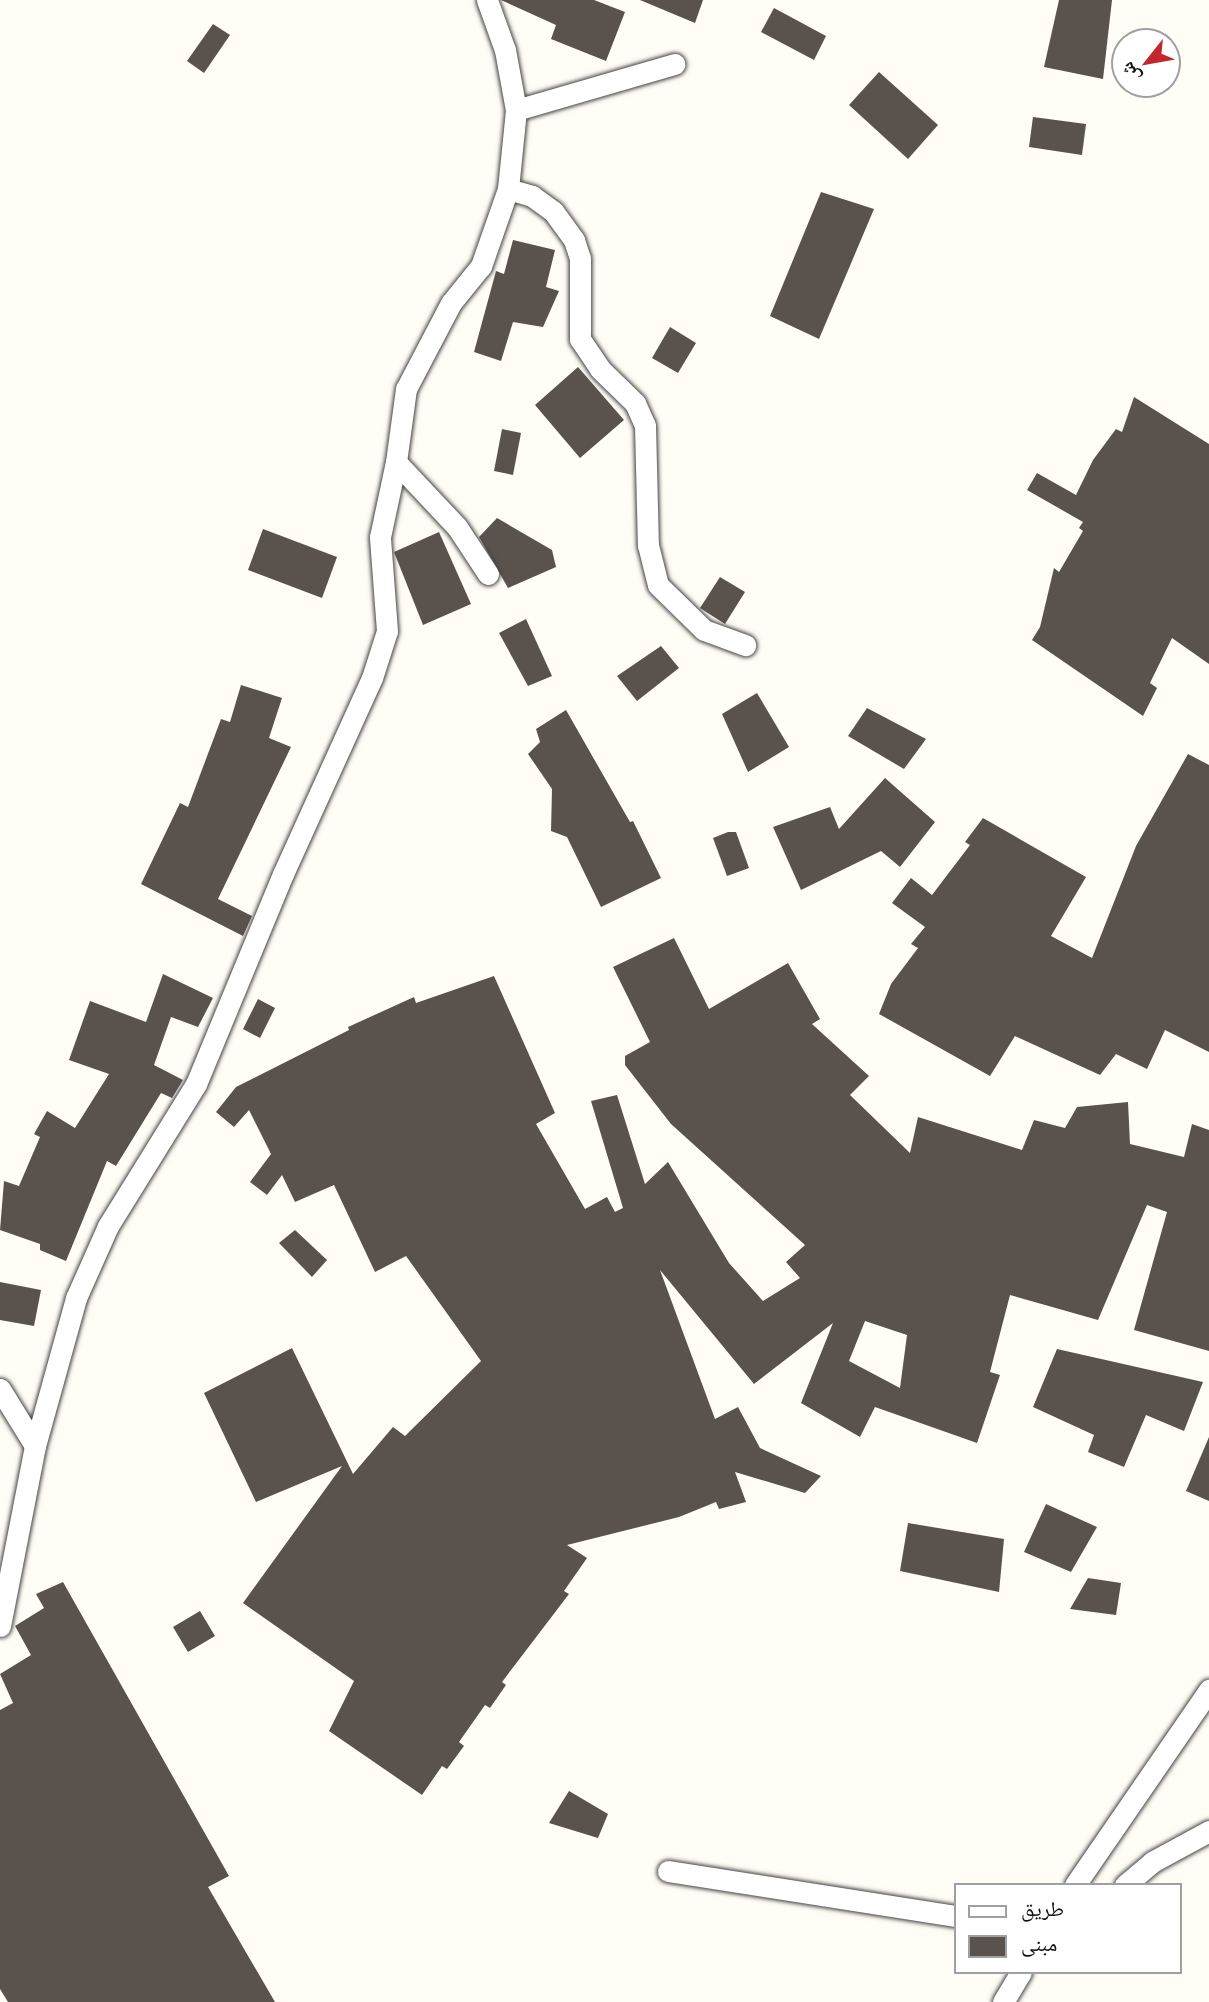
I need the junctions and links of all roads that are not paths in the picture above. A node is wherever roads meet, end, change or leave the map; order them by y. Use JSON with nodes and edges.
{"nodes":[{"id":1,"x":486,"y":0,"type":"edge"},
{"id":2,"x":674,"y":64,"type":"dead end"},
{"id":3,"x":516,"y":110,"type":"junction"},
{"id":4,"x":508,"y":189,"type":"junction"},
{"id":5,"x":396,"y":462,"type":"junction"},
{"id":6,"x":488,"y":574,"type":"dead end"},
{"id":7,"x":745,"y":645,"type":"dead end"},
{"id":8,"x":0,"y":1390,"type":"edge"},
{"id":9,"x":35,"y":1446,"type":"junction"},
{"id":10,"x":0,"y":1626,"type":"edge"},
{"id":11,"x":1209,"y":1690,"type":"edge"},
{"id":12,"x":1209,"y":1831,"type":"edge"},
{"id":13,"x":668,"y":1871,"type":"dead end"},
{"id":14,"x":1076,"y":1883,"type":"edge"},
{"id":15,"x":1127,"y":1883,"type":"edge"},
{"id":16,"x":954,"y":1916,"type":"edge"},
{"id":17,"x":1020,"y":1974,"type":"edge"},
{"id":18,"x":1003,"y":2002,"type":"edge"}],
"edges":[{"from":1,"to":3,"type":"street"},
{"from":2,"to":3,"type":"street"},
{"from":3,"to":4,"type":"street"},
{"from":4,"to":5,"type":"street"},
{"from":4,"to":7,"type":"street"},
{"from":5,"to":6,"type":"street"},
{"from":5,"to":9,"type":"street"},
{"from":8,"to":9,"type":"street"},
{"from":9,"to":10,"type":"street"},
{"from":11,"to":14,"type":"street"},
{"from":12,"to":15,"type":"street"},
{"from":13,"to":16,"type":"street"},
{"from":17,"to":18,"type":"street"}]}
